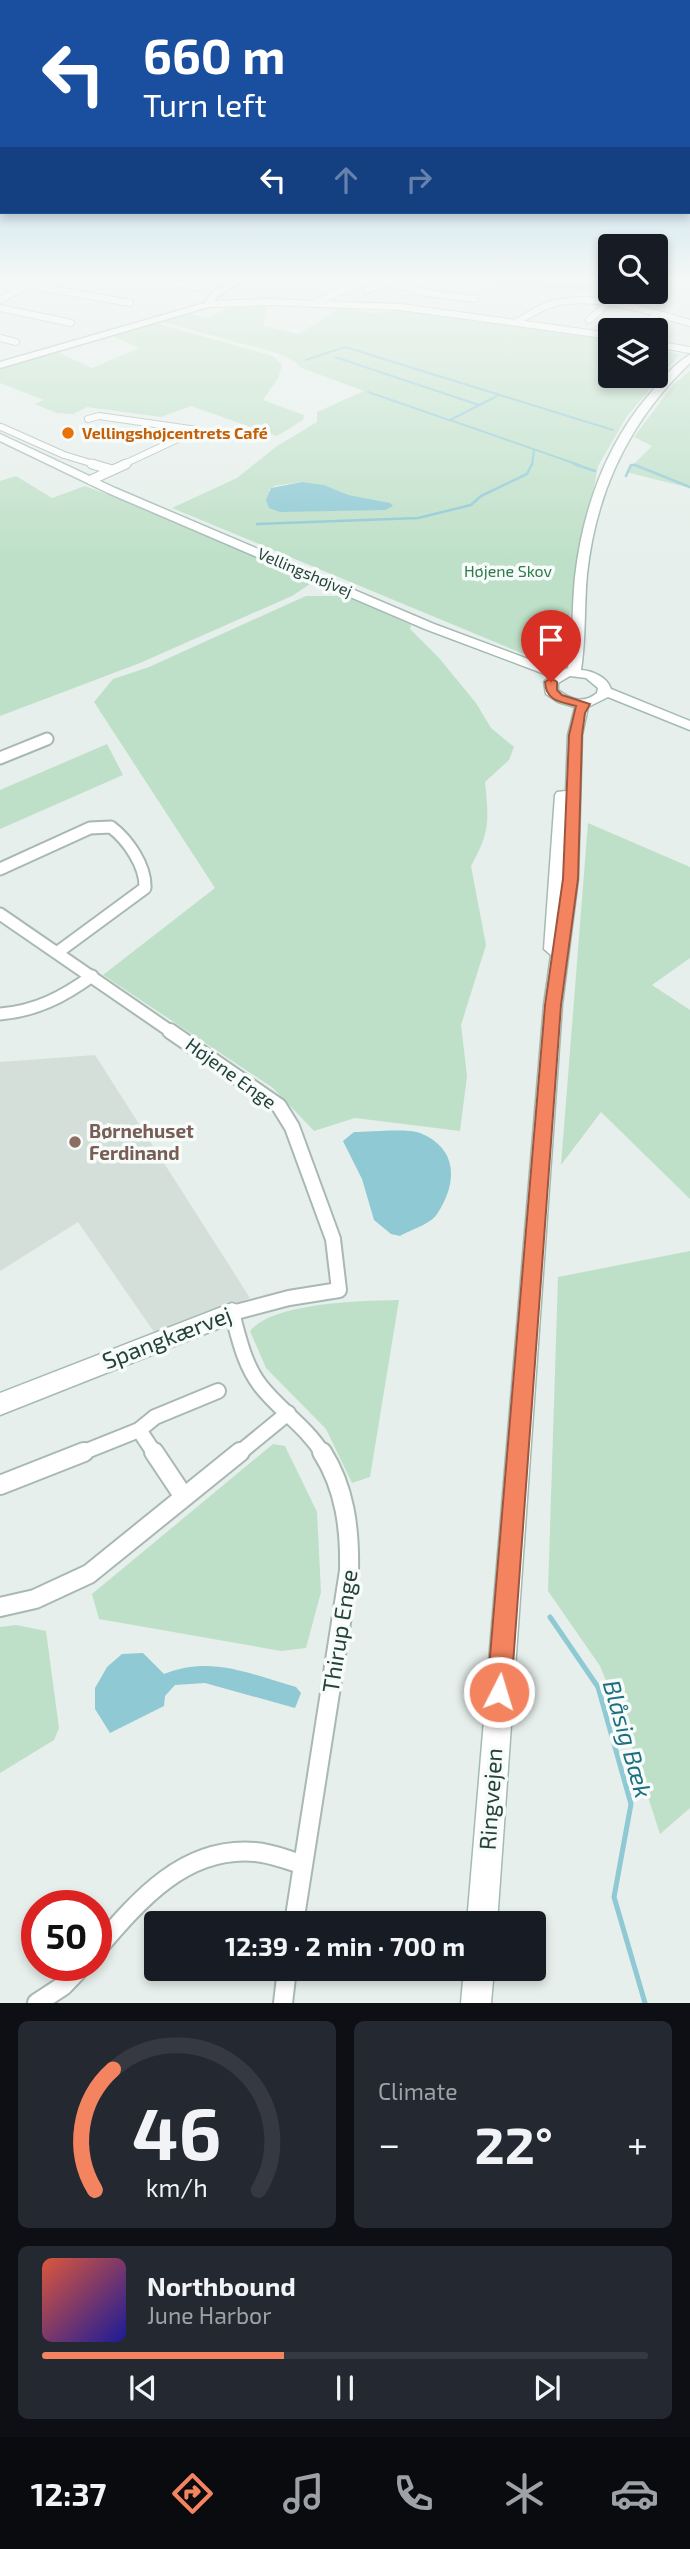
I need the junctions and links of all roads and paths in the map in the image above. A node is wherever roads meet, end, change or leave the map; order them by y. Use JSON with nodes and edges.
{"nodes":[{"id":1,"x":679,"y":369,"type":"edge"},
{"id":2,"x":88,"y":419,"type":"dead end"},
{"id":3,"x":1,"y":432,"type":"edge"},
{"id":4,"x":0,"y":443,"type":"edge"},
{"id":5,"x":112,"y":470,"type":"junction"},
{"id":6,"x":72,"y":472,"type":"junction"},
{"id":7,"x":91,"y":480,"type":"junction"},
{"id":8,"x":579,"y":673,"type":"junction"},
{"id":9,"x":555,"y":678,"type":"junction"},
{"id":10,"x":589,"y":699,"type":"junction"},
{"id":11,"x":690,"y":726,"type":"edge"},
{"id":12,"x":47,"y":739,"type":"dead end"},
{"id":13,"x":0,"y":758,"type":"edge"},
{"id":14,"x":0,"y":869,"type":"edge"},
{"id":15,"x":0,"y":914,"type":"edge"},
{"id":16,"x":58,"y":953,"type":"junction"},
{"id":17,"x":92,"y":976,"type":"junction"},
{"id":18,"x":0,"y":1014,"type":"edge"},
{"id":19,"x":339,"y":1290,"type":"joint"},
{"id":20,"x":232,"y":1312,"type":"junction"},
{"id":21,"x":218,"y":1391,"type":"dead end"},
{"id":22,"x":0,"y":1404,"type":"edge"},
{"id":23,"x":288,"y":1413,"type":"junction"},
{"id":24,"x":139,"y":1430,"type":"junction"},
{"id":25,"x":0,"y":1485,"type":"edge"},
{"id":26,"x":184,"y":1497,"type":"junction"},
{"id":27,"x":0,"y":1607,"type":"edge"},
{"id":28,"x":302,"y":1864,"type":"junction"},
{"id":29,"x":296,"y":1911,"type":"edge"},
{"id":30,"x":483,"y":1911,"type":"edge"},
{"id":31,"x":112,"y":1932,"type":"edge"},
{"id":32,"x":68,"y":1981,"type":"edge"},
{"id":33,"x":286,"y":1981,"type":"edge"},
{"id":34,"x":478,"y":1981,"type":"edge"},
{"id":35,"x":37,"y":2003,"type":"edge"},
{"id":36,"x":283,"y":2003,"type":"edge"},
{"id":37,"x":476,"y":2003,"type":"edge"}],
"edges":[{"from":1,"to":8,"type":"main road"},
{"from":2,"to":5,"type":"street"},
{"from":3,"to":5,"type":"street","name":"Vellingshøjvej"},
{"from":3,"to":6,"type":"main road","name":"Vellingshøjvej"},
{"from":4,"to":6,"type":"main road","name":"Vellingshøjvej"},
{"from":5,"to":7,"type":"street"},
{"from":6,"to":7,"type":"main road","name":"Vellingshøjvej"},
{"from":7,"to":9,"type":"main road","name":"Vellingshøjvej"},
{"from":8,"to":9,"type":"main road"},
{"from":8,"to":10,"type":"main road"},
{"from":9,"to":10,"type":"main road","name":"Vellingshøjvej"},
{"from":10,"to":11,"type":"main road"},
{"from":10,"to":30,"type":"main road","name":"Ringvejen"},
{"from":12,"to":13,"type":"street"},
{"from":14,"to":16,"type":"street"},
{"from":15,"to":16,"type":"street","name":"Højene Enge"},
{"from":16,"to":17,"type":"street","name":"Højene Enge"},
{"from":17,"to":18,"type":"street"},
{"from":17,"to":19,"type":"street","name":"Højene Enge"},
{"from":19,"to":20,"type":"street","name":"Spangkærvej"},
{"from":20,"to":22,"type":"main road","name":"Spangkærvej"},
{"from":20,"to":23,"type":"street","name":"Thirup Enge"},
{"from":21,"to":24,"type":"street"},
{"from":23,"to":26,"type":"street"},
{"from":23,"to":28,"type":"street","name":"Thirup Enge"},
{"from":24,"to":25,"type":"street"},
{"from":24,"to":26,"type":"street"},
{"from":26,"to":27,"type":"street"},
{"from":28,"to":29,"type":"street","name":"Thirup Enge"},
{"from":28,"to":31,"type":"street"},
{"from":32,"to":35,"type":"street"},
{"from":33,"to":36,"type":"street"},
{"from":34,"to":37,"type":"main road"}]}
